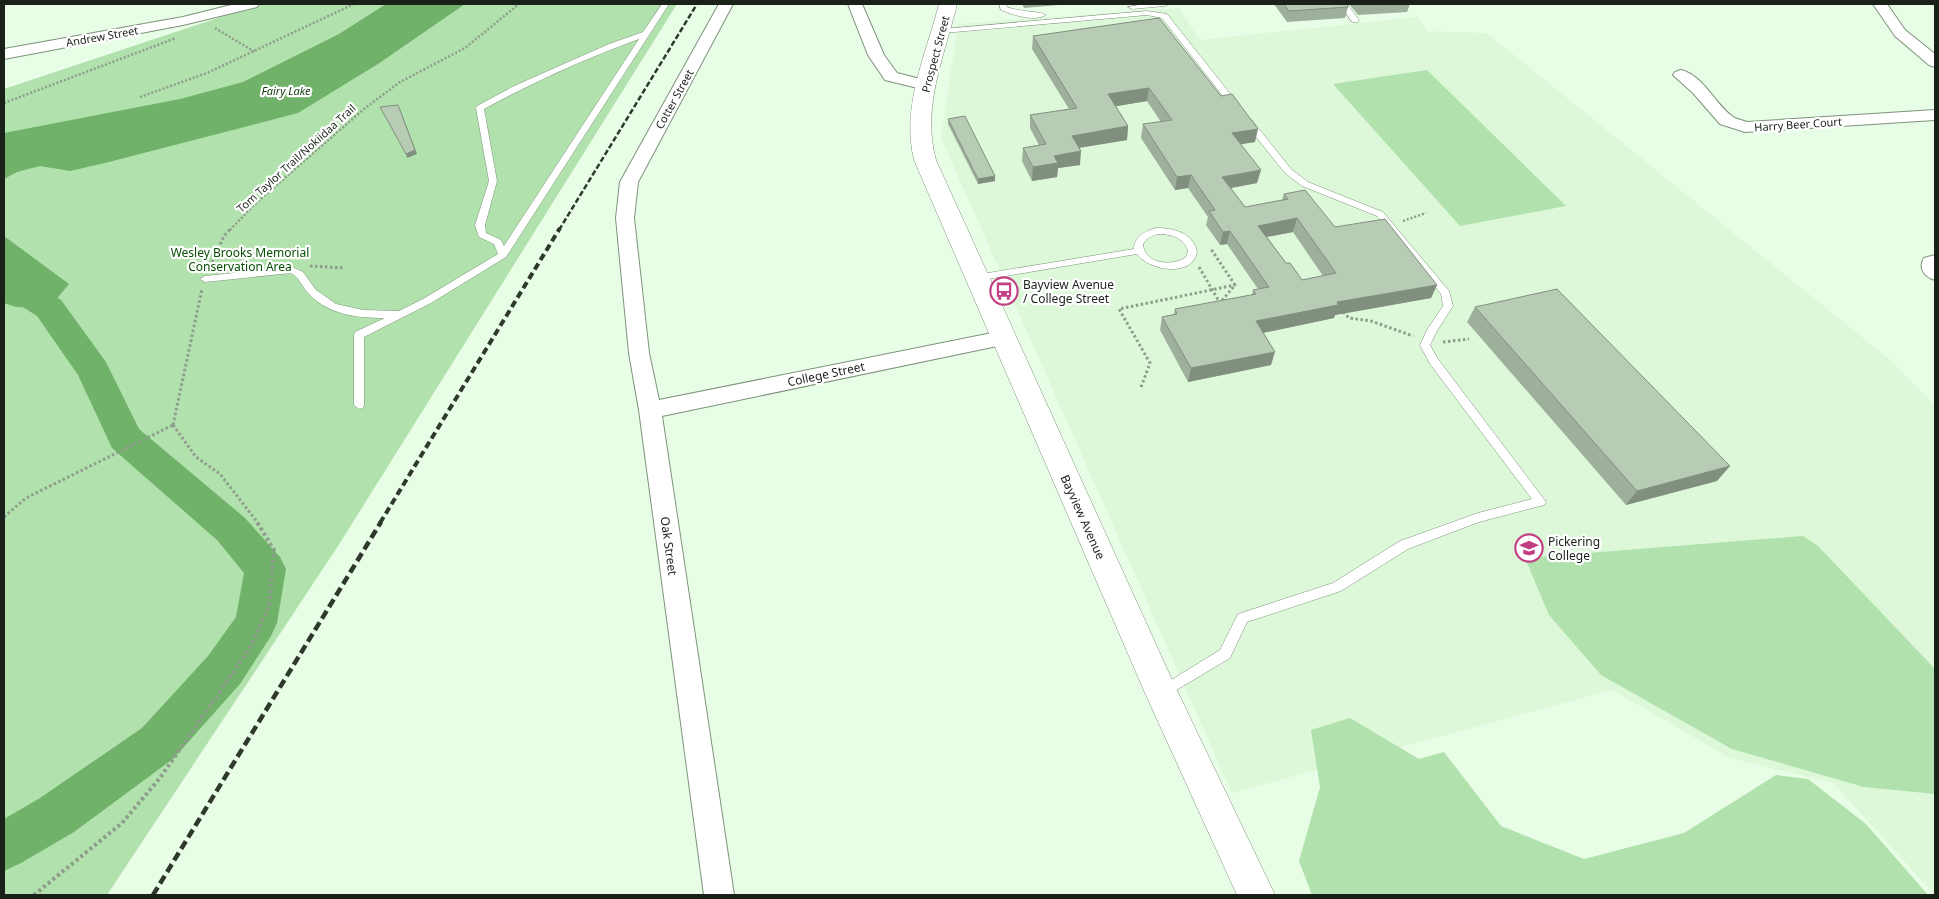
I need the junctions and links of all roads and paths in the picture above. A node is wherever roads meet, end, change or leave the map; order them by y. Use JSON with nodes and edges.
{"nodes":[{"id":1,"x":252,"y":4,"type":"edge"},
{"id":2,"x":354,"y":4,"type":"edge"},
{"id":3,"x":519,"y":4,"type":"edge"},
{"id":4,"x":665,"y":4,"type":"edge"},
{"id":5,"x":726,"y":4,"type":"edge"},
{"id":6,"x":855,"y":4,"type":"edge"},
{"id":7,"x":948,"y":4,"type":"edge"},
{"id":8,"x":1003,"y":4,"type":"edge"},
{"id":9,"x":1164,"y":4,"type":"edge"},
{"id":10,"x":1343,"y":4,"type":"edge"},
{"id":11,"x":1880,"y":4,"type":"edge"},
{"id":12,"x":1355,"y":20,"type":"dead end"},
{"id":13,"x":943,"y":31,"type":"junction"},
{"id":14,"x":220,"y":32,"type":"dead end"},
{"id":15,"x":646,"y":34,"type":"junction"},
{"id":16,"x":255,"y":52,"type":"junction"},
{"id":17,"x":4,"y":54,"type":"edge"},
{"id":18,"x":1935,"y":62,"type":"edge"},
{"id":19,"x":88,"y":70,"type":"dead end"},
{"id":20,"x":1682,"y":75,"type":"dead end"},
{"id":21,"x":926,"y":85,"type":"junction"},
{"id":22,"x":140,"y":97,"type":"dead end"},
{"id":23,"x":4,"y":103,"type":"edge"},
{"id":24,"x":1935,"y":115,"type":"edge"},
{"id":25,"x":920,"y":135,"type":"joint"},
{"id":26,"x":626,"y":196,"type":"joint"},
{"id":27,"x":1426,"y":213,"type":"dead end"},
{"id":28,"x":1390,"y":225,"type":"junction"},
{"id":29,"x":1211,"y":249,"type":"dead end"},
{"id":30,"x":1138,"y":251,"type":"junction"},
{"id":31,"x":503,"y":254,"type":"junction"},
{"id":32,"x":1192,"y":256,"type":"junction"},
{"id":33,"x":1935,"y":260,"type":"edge"},
{"id":34,"x":306,"y":266,"type":"dead end"},
{"id":35,"x":345,"y":268,"type":"dead end"},
{"id":36,"x":1935,"y":274,"type":"edge"},
{"id":37,"x":976,"y":278,"type":"junction"},
{"id":38,"x":205,"y":279,"type":"junction"},
{"id":39,"x":1235,"y":285,"type":"junction"},
{"id":40,"x":1212,"y":290,"type":"junction"},
{"id":41,"x":1340,"y":307,"type":"edge"},
{"id":42,"x":400,"y":314,"type":"junction"},
{"id":43,"x":1002,"y":338,"type":"junction"},
{"id":44,"x":1469,"y":339,"type":"dead end"},
{"id":45,"x":1426,"y":343,"type":"junction"},
{"id":46,"x":1141,"y":387,"type":"dead end"},
{"id":47,"x":359,"y":405,"type":"dead end"},
{"id":48,"x":650,"y":410,"type":"junction"},
{"id":49,"x":173,"y":426,"type":"junction"},
{"id":50,"x":4,"y":517,"type":"edge"},
{"id":51,"x":1161,"y":693,"type":"junction"},
{"id":52,"x":34,"y":895,"type":"edge"},
{"id":53,"x":719,"y":895,"type":"edge"},
{"id":54,"x":1256,"y":895,"type":"edge"}],
"edges":[{"from":1,"to":17,"type":"street","name":"Andrew Street"},
{"from":2,"to":16,"type":"path"},
{"from":3,"to":38,"type":"path","name":"Tom Taylor Trail/Nokiidaa Trail"},
{"from":4,"to":15,"type":"lane"},
{"from":5,"to":26,"type":"street","name":"Cotter Street"},
{"from":6,"to":21,"type":"street"},
{"from":7,"to":13,"type":"main road","name":"Prospect Street"},
{"from":8,"to":9,"type":"lane"},
{"from":10,"to":12,"type":"lane"},
{"from":11,"to":18,"type":"street"},
{"from":13,"to":21,"type":"main road","name":"Prospect Street"},
{"from":13,"to":28,"type":"lane"},
{"from":14,"to":16,"type":"path"},
{"from":15,"to":31,"type":"lane"},
{"from":15,"to":31,"type":"lane"},
{"from":16,"to":22,"type":"path"},
{"from":19,"to":23,"type":"path"},
{"from":20,"to":24,"type":"street","name":"Harry Beer Court"},
{"from":21,"to":25,"type":"main road","name":"Prospect Street"},
{"from":25,"to":37,"type":"main road","name":"Bayview Avenue"},
{"from":26,"to":48,"type":"street","name":"Oak Street"},
{"from":27,"to":28,"type":"path"},
{"from":28,"to":45,"type":"lane"},
{"from":29,"to":39,"type":"path"},
{"from":30,"to":32,"type":"lane"},
{"from":30,"to":32,"type":"lane"},
{"from":30,"to":37,"type":"lane"},
{"from":31,"to":42,"type":"lane"},
{"from":32,"to":40,"type":"path"},
{"from":33,"to":36,"type":"street"},
{"from":34,"to":35,"type":"path"},
{"from":37,"to":43,"type":"main road","name":"Bayview Avenue"},
{"from":38,"to":42,"type":"lane"},
{"from":38,"to":49,"type":"path","name":"Tom Taylor Trail/Nokiidaa Trail"},
{"from":39,"to":40,"type":"path"},
{"from":39,"to":40,"type":"path"},
{"from":40,"to":46,"type":"path"},
{"from":41,"to":45,"type":"path"},
{"from":42,"to":47,"type":"lane"},
{"from":43,"to":48,"type":"street","name":"College Street"},
{"from":43,"to":51,"type":"main road","name":"Bayview Avenue"},
{"from":44,"to":45,"type":"path"},
{"from":45,"to":51,"type":"lane"},
{"from":48,"to":53,"type":"street","name":"Oak Street"},
{"from":49,"to":50,"type":"path"},
{"from":49,"to":52,"type":"path"},
{"from":51,"to":54,"type":"main road","name":"Bayview Avenue"}]}
